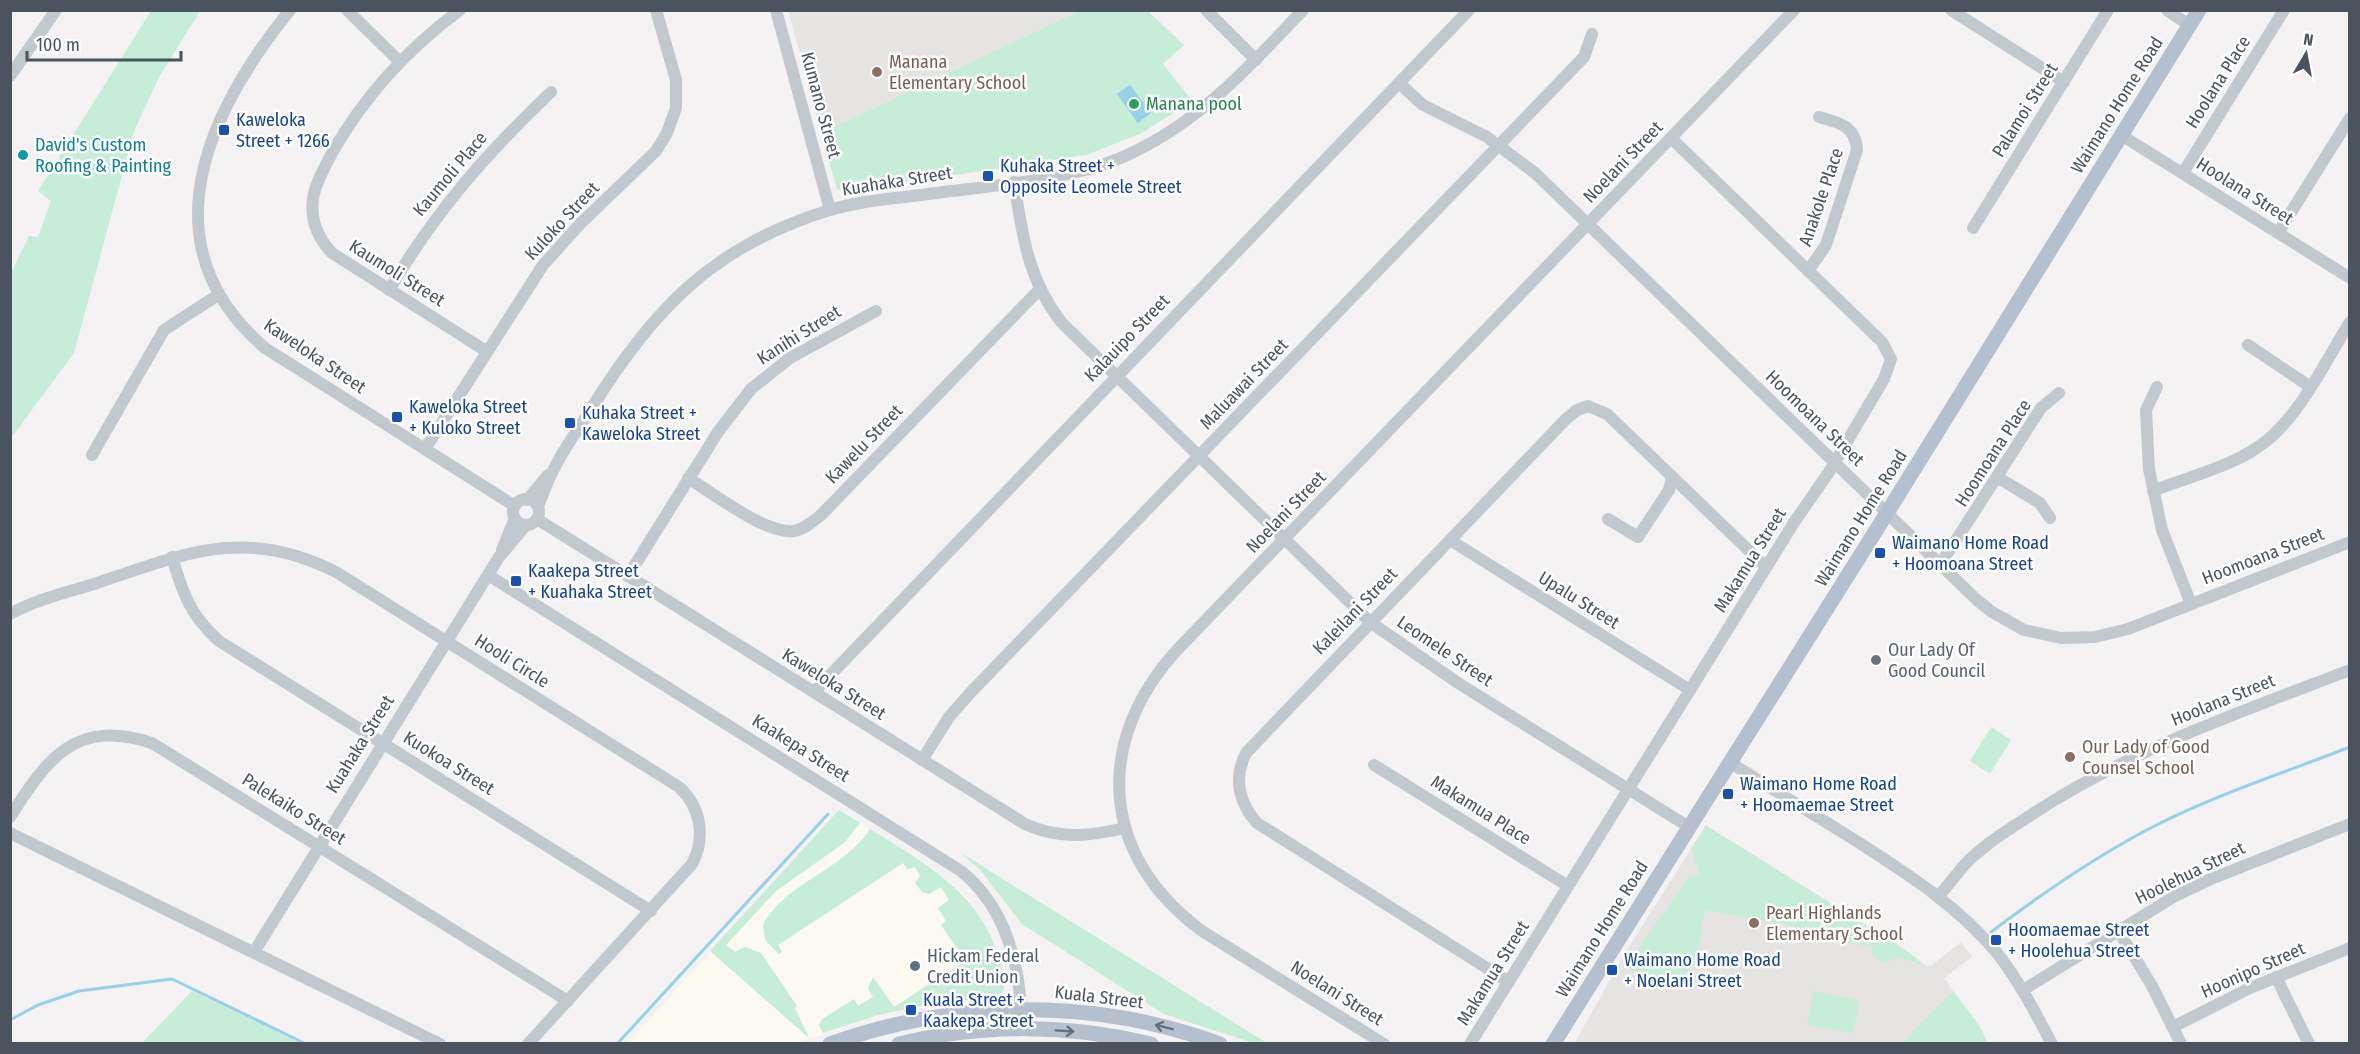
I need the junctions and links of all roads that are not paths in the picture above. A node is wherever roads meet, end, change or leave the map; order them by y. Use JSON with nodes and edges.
{"nodes":[{"id":1,"x":56,"y":10,"type":"edge"},
{"id":2,"x":290,"y":10,"type":"edge"},
{"id":3,"x":347,"y":10,"type":"edge"},
{"id":4,"x":460,"y":10,"type":"edge"},
{"id":5,"x":656,"y":10,"type":"edge"},
{"id":6,"x":776,"y":10,"type":"edge"},
{"id":7,"x":1206,"y":10,"type":"edge"},
{"id":8,"x":1303,"y":10,"type":"edge"},
{"id":9,"x":1468,"y":10,"type":"edge"},
{"id":10,"x":1794,"y":10,"type":"edge"},
{"id":11,"x":1951,"y":10,"type":"edge"},
{"id":12,"x":2108,"y":10,"type":"edge"},
{"id":13,"x":2167,"y":10,"type":"edge"},
{"id":14,"x":2284,"y":10,"type":"edge"},
{"id":15,"x":2193,"y":15,"type":"edge"},
{"id":16,"x":1593,"y":34,"type":"dead end"},
{"id":17,"x":1256,"y":60,"type":"junction"},
{"id":18,"x":399,"y":61,"type":"junction"},
{"id":19,"x":10,"y":76,"type":"edge"},
{"id":20,"x":2064,"y":82,"type":"junction"},
{"id":21,"x":1399,"y":83,"type":"junction"},
{"id":22,"x":551,"y":92,"type":"dead end"},
{"id":23,"x":1819,"y":117,"type":"dead end"},
{"id":24,"x":2349,"y":118,"type":"edge"},
{"id":25,"x":2121,"y":135,"type":"junction"},
{"id":26,"x":1671,"y":138,"type":"junction"},
{"id":27,"x":1499,"y":145,"type":"junction"},
{"id":28,"x":2183,"y":173,"type":"junction"},
{"id":29,"x":1014,"y":182,"type":"junction"},
{"id":30,"x":831,"y":210,"type":"junction"},
{"id":31,"x":1588,"y":224,"type":"junction"},
{"id":32,"x":1973,"y":228,"type":"dead end"},
{"id":33,"x":2278,"y":233,"type":"junction"},
{"id":34,"x":1808,"y":271,"type":"junction"},
{"id":35,"x":2349,"y":278,"type":"edge"},
{"id":36,"x":389,"y":290,"type":"junction"},
{"id":37,"x":1039,"y":290,"type":"junction"},
{"id":38,"x":219,"y":295,"type":"junction"},
{"id":39,"x":876,"y":311,"type":"dead end"},
{"id":40,"x":2349,"y":322,"type":"edge"},
{"id":41,"x":2248,"y":345,"type":"dead end"},
{"id":42,"x":486,"y":351,"type":"junction"},
{"id":43,"x":1115,"y":377,"type":"junction"},
{"id":44,"x":2309,"y":386,"type":"junction"},
{"id":45,"x":2157,"y":387,"type":"dead end"},
{"id":46,"x":2059,"y":393,"type":"dead end"},
{"id":47,"x":425,"y":449,"type":"junction"},
{"id":48,"x":92,"y":455,"type":"dead end"},
{"id":49,"x":1198,"y":457,"type":"junction"},
{"id":50,"x":1834,"y":461,"type":"junction"},
{"id":51,"x":1997,"y":477,"type":"junction"},
{"id":52,"x":688,"y":478,"type":"junction"},
{"id":53,"x":1672,"y":478,"type":"junction"},
{"id":54,"x":2152,"y":491,"type":"junction"},
{"id":55,"x":526,"y":512,"type":"junction"},
{"id":56,"x":1887,"y":513,"type":"junction"},
{"id":57,"x":2050,"y":518,"type":"dead end"},
{"id":58,"x":1608,"y":519,"type":"dead end"},
{"id":59,"x":1284,"y":539,"type":"junction"},
{"id":60,"x":1450,"y":540,"type":"junction"},
{"id":61,"x":2349,"y":542,"type":"edge"},
{"id":62,"x":172,"y":557,"type":"junction"},
{"id":63,"x":1940,"y":565,"type":"junction"},
{"id":64,"x":1766,"y":567,"type":"junction"},
{"id":65,"x":488,"y":575,"type":"junction"},
{"id":66,"x":628,"y":576,"type":"junction"},
{"id":67,"x":2191,"y":604,"type":"junction"},
{"id":68,"x":10,"y":614,"type":"edge"},
{"id":69,"x":1370,"y":622,"type":"junction"},
{"id":70,"x":447,"y":641,"type":"junction"},
{"id":71,"x":2349,"y":670,"type":"edge"},
{"id":72,"x":1690,"y":690,"type":"junction"},
{"id":73,"x":814,"y":692,"type":"junction"},
{"id":74,"x":382,"y":743,"type":"junction"},
{"id":75,"x":922,"y":760,"type":"junction"},
{"id":76,"x":1729,"y":762,"type":"junction"},
{"id":77,"x":1374,"y":765,"type":"dead end"},
{"id":78,"x":1629,"y":790,"type":"junction"},
{"id":79,"x":10,"y":817,"type":"edge"},
{"id":80,"x":2349,"y":824,"type":"edge"},
{"id":81,"x":1689,"y":827,"type":"junction"},
{"id":82,"x":1125,"y":828,"type":"junction"},
{"id":83,"x":10,"y":833,"type":"edge"},
{"id":84,"x":318,"y":846,"type":"junction"},
{"id":85,"x":1568,"y":886,"type":"junction"},
{"id":86,"x":1939,"y":896,"type":"junction"},
{"id":87,"x":651,"y":911,"type":"junction"},
{"id":88,"x":2118,"y":930,"type":"junction"},
{"id":89,"x":2349,"y":948,"type":"edge"},
{"id":90,"x":254,"y":952,"type":"junction"},
{"id":91,"x":2276,"y":977,"type":"junction"},
{"id":92,"x":1509,"y":982,"type":"junction"},
{"id":93,"x":2023,"y":990,"type":"junction"},
{"id":94,"x":568,"y":1001,"type":"junction"},
{"id":95,"x":1020,"y":1009,"type":"junction"},
{"id":96,"x":2173,"y":1027,"type":"junction"},
{"id":97,"x":1021,"y":1029,"type":"junction"},
{"id":98,"x":899,"y":1043,"type":"edge"},
{"id":99,"x":440,"y":1044,"type":"edge"},
{"id":100,"x":528,"y":1044,"type":"edge"},
{"id":101,"x":830,"y":1044,"type":"edge"},
{"id":102,"x":1151,"y":1044,"type":"edge"},
{"id":103,"x":1220,"y":1044,"type":"edge"},
{"id":104,"x":1384,"y":1044,"type":"edge"},
{"id":105,"x":1470,"y":1044,"type":"edge"},
{"id":106,"x":1553,"y":1044,"type":"edge"},
{"id":107,"x":2052,"y":1044,"type":"edge"},
{"id":108,"x":2181,"y":1044,"type":"edge"},
{"id":109,"x":2309,"y":1044,"type":"edge"}],
"edges":[{"from":1,"to":19,"type":"street"},
{"from":2,"to":38,"type":"street","name":"Kaweloka Street"},
{"from":3,"to":18,"type":"street"},
{"from":4,"to":18,"type":"street","name":"Kaumoli Street"},
{"from":5,"to":42,"type":"street","name":"Kuloko Street"},
{"from":6,"to":30,"type":"street","name":"Kumano Street"},
{"from":7,"to":17,"type":"street"},
{"from":8,"to":17,"type":"street","name":"Kuahaka Street"},
{"from":9,"to":21,"type":"street","name":"Kalauipo Street"},
{"from":10,"to":26,"type":"street","name":"Noelani Street"},
{"from":11,"to":20,"type":"street"},
{"from":12,"to":20,"type":"street","name":"Palamoi Street"},
{"from":13,"to":15,"type":"street"},
{"from":14,"to":28,"type":"street","name":"Hoolana Place"},
{"from":15,"to":25,"type":"main road","name":"Waimano Home Road"},
{"from":16,"to":27,"type":"street","name":"Maluawai Street"},
{"from":17,"to":29,"type":"street","name":"Kuahaka Street"},
{"from":18,"to":36,"type":"street","name":"Kaumoli Street"},
{"from":20,"to":32,"type":"street","name":"Palamoi Street"},
{"from":21,"to":27,"type":"street","name":"Hoomoana Street"},
{"from":21,"to":43,"type":"street","name":"Kalauipo Street"},
{"from":22,"to":36,"type":"street","name":"Kaumoli Place"},
{"from":23,"to":34,"type":"street","name":"Anakole Place"},
{"from":24,"to":33,"type":"street"},
{"from":25,"to":28,"type":"street","name":"Hoolana Street"},
{"from":25,"to":56,"type":"main road","name":"Waimano Home Road"},
{"from":26,"to":31,"type":"street","name":"Noelani Street"},
{"from":26,"to":34,"type":"street","name":"Makamua Street"},
{"from":27,"to":31,"type":"street","name":"Hoomoana Street"},
{"from":27,"to":49,"type":"street","name":"Maluawai Street"},
{"from":28,"to":33,"type":"street","name":"Hoolana Street"},
{"from":29,"to":30,"type":"street","name":"Kuahaka Street"},
{"from":29,"to":37,"type":"street","name":"Leomele Street"},
{"from":30,"to":55,"type":"street","name":"Kuahaka Street"},
{"from":31,"to":50,"type":"street","name":"Hoomoana Street"},
{"from":31,"to":59,"type":"street","name":"Noelani Street"},
{"from":33,"to":35,"type":"street","name":"Hoolana Street"},
{"from":34,"to":50,"type":"street","name":"Makamua Street"},
{"from":36,"to":42,"type":"street","name":"Kaumoli Street"},
{"from":37,"to":43,"type":"street","name":"Leomele Street"},
{"from":37,"to":52,"type":"street","name":"Kawelu Street"},
{"from":38,"to":47,"type":"street","name":"Kaweloka Street"},
{"from":38,"to":48,"type":"street"},
{"from":39,"to":52,"type":"street","name":"Kanihi Street"},
{"from":40,"to":44,"type":"street"},
{"from":41,"to":44,"type":"street"},
{"from":42,"to":47,"type":"street","name":"Kuloko Street"},
{"from":43,"to":49,"type":"street","name":"Leomele Street"},
{"from":43,"to":73,"type":"street","name":"Kalauipo Street"},
{"from":44,"to":54,"type":"street"},
{"from":45,"to":54,"type":"street"},
{"from":46,"to":51,"type":"street","name":"Hoomoana Place"},
{"from":47,"to":55,"type":"street","name":"Kaweloka Street"},
{"from":49,"to":59,"type":"street","name":"Leomele Street"},
{"from":49,"to":75,"type":"street","name":"Maluawai Street"},
{"from":50,"to":56,"type":"street","name":"Hoomoana Street"},
{"from":50,"to":64,"type":"street","name":"Makamua Street"},
{"from":51,"to":57,"type":"street"},
{"from":51,"to":63,"type":"street","name":"Hoomoana Place"},
{"from":52,"to":66,"type":"street","name":"Kanihi Street"},
{"from":53,"to":58,"type":"street"},
{"from":53,"to":60,"type":"street","name":"Kaleilani Street"},
{"from":53,"to":64,"type":"street","name":"Kaleilani Street"},
{"from":54,"to":67,"type":"street"},
{"from":55,"to":65,"type":"street","name":"Kuahaka Street"},
{"from":55,"to":66,"type":"street","name":"Kaweloka Street"},
{"from":56,"to":63,"type":"street","name":"Hoomoana Street"},
{"from":56,"to":76,"type":"main road","name":"Waimano Home Road"},
{"from":59,"to":69,"type":"street","name":"Leomele Street"},
{"from":59,"to":82,"type":"street","name":"Noelani Street"},
{"from":60,"to":69,"type":"street","name":"Kaleilani Street"},
{"from":60,"to":72,"type":"street","name":"Upalu Street"},
{"from":61,"to":67,"type":"street","name":"Hoomoana Street"},
{"from":62,"to":68,"type":"street","name":"Hooli Circle"},
{"from":62,"to":70,"type":"street","name":"Hooli Circle"},
{"from":62,"to":74,"type":"street","name":"Kuokoa Street"},
{"from":63,"to":67,"type":"street","name":"Hoomoana Street"},
{"from":64,"to":72,"type":"street","name":"Makamua Street"},
{"from":65,"to":70,"type":"street","name":"Kuahaka Street"},
{"from":65,"to":95,"type":"street","name":"Kaakepa Street"},
{"from":66,"to":73,"type":"street","name":"Kaweloka Street"},
{"from":69,"to":78,"type":"street","name":"Leomele Street"},
{"from":69,"to":92,"type":"street","name":"Kaleilani Street"},
{"from":70,"to":74,"type":"street","name":"Kuahaka Street"},
{"from":70,"to":87,"type":"street","name":"Hooli Circle"},
{"from":71,"to":86,"type":"street","name":"Hoolana Street"},
{"from":72,"to":78,"type":"street","name":"Makamua Street"},
{"from":73,"to":75,"type":"street","name":"Kaweloka Street"},
{"from":74,"to":84,"type":"street","name":"Kuahaka Street"},
{"from":74,"to":87,"type":"street","name":"Kuokoa Street"},
{"from":75,"to":82,"type":"street","name":"Kaweloka Street"},
{"from":76,"to":81,"type":"main road","name":"Waimano Home Road"},
{"from":76,"to":86,"type":"street"},
{"from":77,"to":85,"type":"street","name":"Makamua Place"},
{"from":78,"to":81,"type":"street","name":"Leomele Street"},
{"from":78,"to":85,"type":"street","name":"Makamua Street"},
{"from":79,"to":84,"type":"street","name":"Palekaiko Street"},
{"from":80,"to":88,"type":"street","name":"Hoolehua Street"},
{"from":81,"to":106,"type":"main road","name":"Waimano Home Road"},
{"from":82,"to":104,"type":"street","name":"Noelani Street"},
{"from":83,"to":90,"type":"street"},
{"from":84,"to":90,"type":"street","name":"Kuahaka Street"},
{"from":84,"to":94,"type":"street","name":"Palekaiko Street"},
{"from":85,"to":92,"type":"street","name":"Makamua Street"},
{"from":86,"to":93,"type":"street"},
{"from":87,"to":94,"type":"street","name":"Hooli Circle"},
{"from":88,"to":93,"type":"street","name":"Hoolehua Street"},
{"from":88,"to":96,"type":"street"},
{"from":89,"to":91,"type":"street","name":"Hoonipo Street"},
{"from":90,"to":99,"type":"street"},
{"from":91,"to":96,"type":"street","name":"Hoonipo Street"},
{"from":91,"to":109,"type":"street"},
{"from":92,"to":105,"type":"street","name":"Makamua Street"},
{"from":93,"to":107,"type":"street"},
{"from":94,"to":100,"type":"street","name":"Hooli Circle"},
{"from":95,"to":97,"type":"main road"},
{"from":95,"to":101,"type":"main road","name":"Kuala Street"},
{"from":103,"to":95,"type":"main road","name":"Kuala Street","one_way":true},
{"from":96,"to":108,"type":"street"},
{"from":97,"to":98,"type":"main road","name":"Kuala Street"},
{"from":97,"to":102,"type":"main road","name":"Kuala Street","one_way":true}]}
